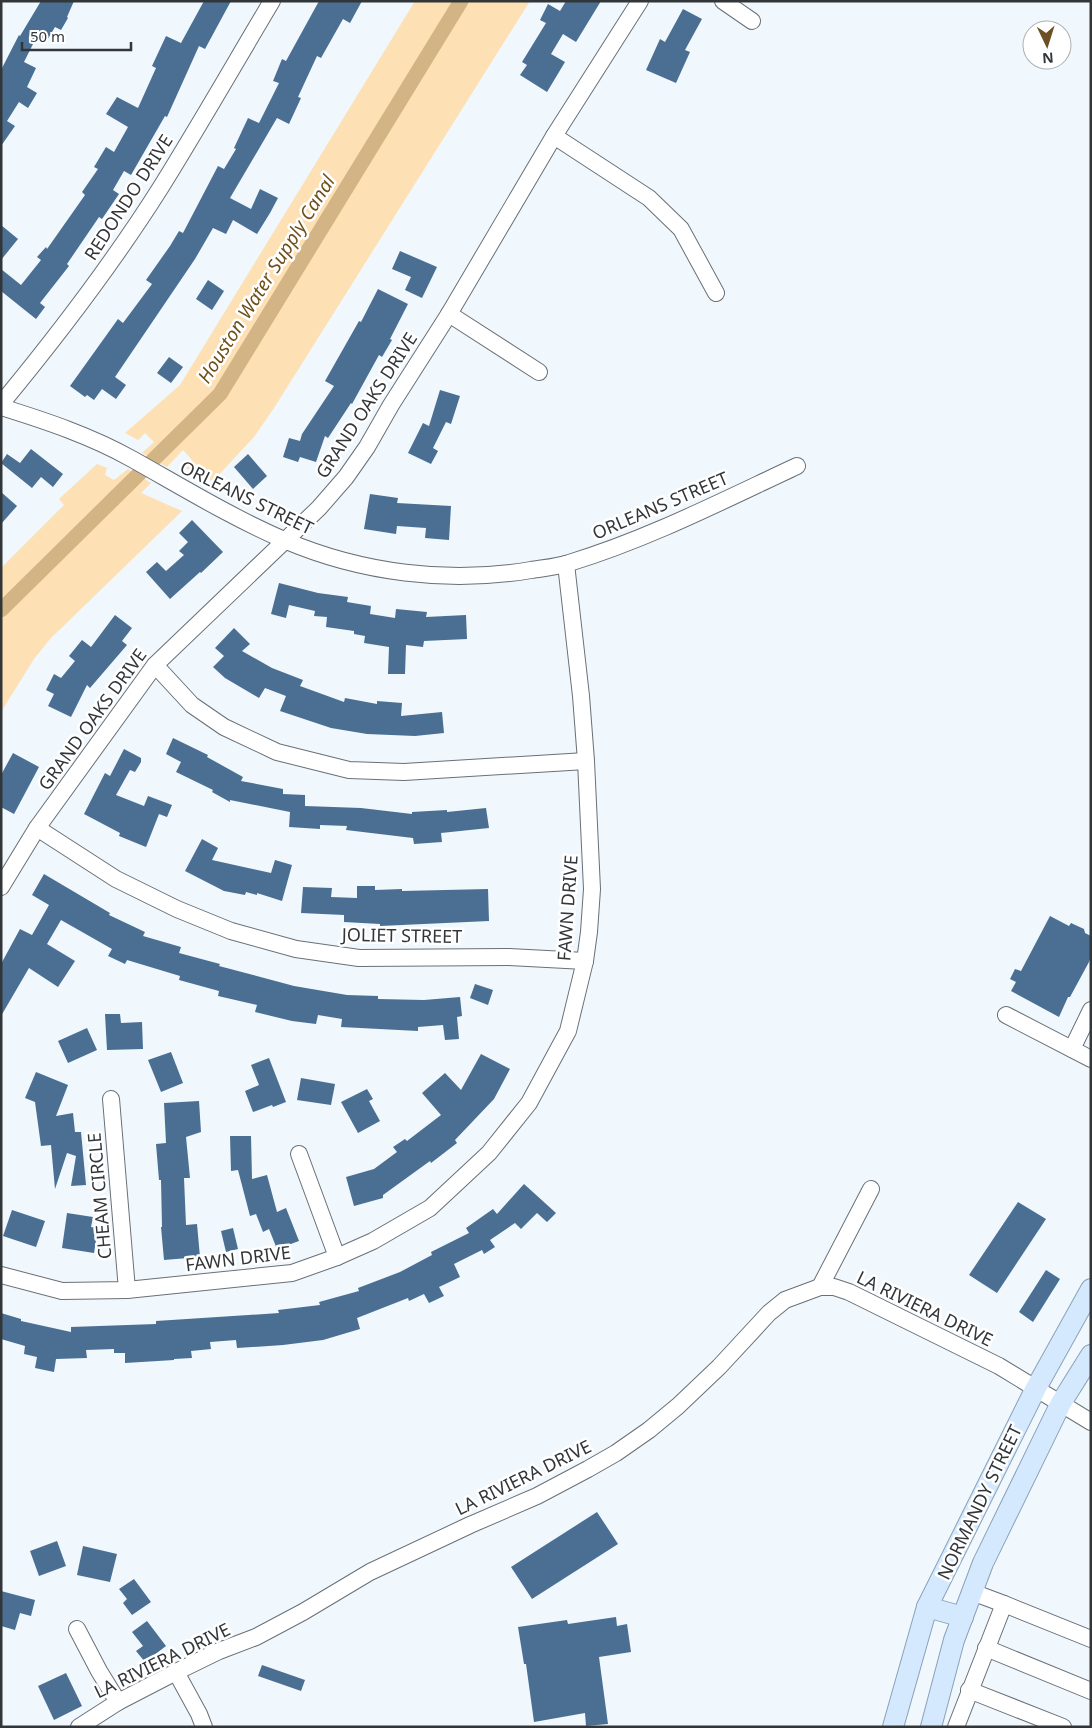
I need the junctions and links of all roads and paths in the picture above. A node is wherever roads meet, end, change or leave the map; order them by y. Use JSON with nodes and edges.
{"nodes":[{"id":1,"x":272,"y":1,"type":"edge"},
{"id":2,"x":640,"y":1,"type":"edge"},
{"id":3,"x":722,"y":1,"type":"edge"},
{"id":4,"x":752,"y":20,"type":"dead end"},
{"id":5,"x":554,"y":136,"type":"junction"},
{"id":6,"x":716,"y":293,"type":"dead end"},
{"id":7,"x":449,"y":314,"type":"junction"},
{"id":8,"x":539,"y":372,"type":"dead end"},
{"id":9,"x":1,"y":406,"type":"edge"},
{"id":10,"x":798,"y":466,"type":"dead end"},
{"id":11,"x":284,"y":540,"type":"junction"},
{"id":12,"x":566,"y":564,"type":"junction"},
{"id":13,"x":154,"y":665,"type":"junction"},
{"id":14,"x":586,"y":761,"type":"junction"},
{"id":15,"x":37,"y":828,"type":"junction"},
{"id":16,"x":1,"y":887,"type":"edge"},
{"id":17,"x":585,"y":961,"type":"junction"},
{"id":18,"x":1091,"y":1010,"type":"edge"},
{"id":19,"x":1006,"y":1016,"type":"dead end"},
{"id":20,"x":1072,"y":1049,"type":"junction"},
{"id":21,"x":1091,"y":1058,"type":"edge"},
{"id":22,"x":111,"y":1099,"type":"dead end"},
{"id":23,"x":299,"y":1154,"type":"dead end"},
{"id":24,"x":871,"y":1189,"type":"dead end"},
{"id":25,"x":336,"y":1257,"type":"junction"},
{"id":26,"x":1,"y":1275,"type":"edge"},
{"id":27,"x":820,"y":1287,"type":"junction"},
{"id":28,"x":1091,"y":1289,"type":"edge"},
{"id":29,"x":127,"y":1290,"type":"junction"},
{"id":30,"x":1091,"y":1355,"type":"edge"},
{"id":31,"x":1036,"y":1388,"type":"junction"},
{"id":32,"x":1060,"y":1403,"type":"junction"},
{"id":33,"x":1091,"y":1422,"type":"edge"},
{"id":34,"x":972,"y":1592,"type":"junction"},
{"id":35,"x":1004,"y":1604,"type":"junction"},
{"id":36,"x":927,"y":1606,"type":"junction"},
{"id":37,"x":963,"y":1617,"type":"junction"},
{"id":38,"x":77,"y":1629,"type":"dead end"},
{"id":39,"x":1091,"y":1639,"type":"edge"},
{"id":40,"x":986,"y":1648,"type":"junction"},
{"id":41,"x":176,"y":1672,"type":"junction"},
{"id":42,"x":969,"y":1690,"type":"junction"},
{"id":43,"x":1091,"y":1691,"type":"edge"},
{"id":44,"x":118,"y":1702,"type":"junction"},
{"id":45,"x":79,"y":1727,"type":"edge"},
{"id":46,"x":204,"y":1727,"type":"edge"},
{"id":47,"x":893,"y":1727,"type":"edge"},
{"id":48,"x":931,"y":1727,"type":"edge"},
{"id":49,"x":956,"y":1727,"type":"edge"},
{"id":50,"x":1063,"y":1727,"type":"edge"}],
"edges":[{"from":1,"to":9,"type":"street","name":"REDONDO DRIVE"},
{"from":2,"to":5,"type":"street","name":"GRAND OAKS DRIVE"},
{"from":3,"to":4,"type":"street"},
{"from":5,"to":6,"type":"street"},
{"from":5,"to":7,"type":"street","name":"GRAND OAKS DRIVE"},
{"from":7,"to":8,"type":"street"},
{"from":7,"to":11,"type":"street","name":"GRAND OAKS DRIVE"},
{"from":9,"to":11,"type":"street","name":"ORLEANS STREET"},
{"from":10,"to":12,"type":"street","name":"ORLEANS STREET"},
{"from":11,"to":12,"type":"street","name":"ORLEANS STREET"},
{"from":11,"to":13,"type":"street","name":"GRAND OAKS DRIVE"},
{"from":12,"to":14,"type":"street","name":"FAWN DRIVE"},
{"from":13,"to":14,"type":"street"},
{"from":13,"to":15,"type":"street","name":"GRAND OAKS DRIVE"},
{"from":14,"to":17,"type":"street","name":"FAWN DRIVE"},
{"from":15,"to":16,"type":"street","name":"GRAND OAKS DRIVE"},
{"from":15,"to":17,"type":"street","name":"JOLIET STREET"},
{"from":17,"to":25,"type":"street","name":"FAWN DRIVE"},
{"from":18,"to":20,"type":"street"},
{"from":19,"to":20,"type":"street"},
{"from":20,"to":21,"type":"street"},
{"from":22,"to":29,"type":"street","name":"CHEAM CIRCLE"},
{"from":23,"to":25,"type":"street"},
{"from":24,"to":27,"type":"street"},
{"from":25,"to":29,"type":"street","name":"FAWN DRIVE"},
{"from":26,"to":29,"type":"street","name":"FAWN DRIVE"},
{"from":27,"to":31,"type":"street","name":"LA RIVIERA DRIVE"},
{"from":27,"to":41,"type":"street","name":"LA RIVIERA DRIVE"},
{"from":28,"to":31,"type":"main road","name":"NORMANDY STREET"},
{"from":30,"to":32,"type":"main road","name":"NORMANDY STREET"},
{"from":31,"to":32,"type":"street","name":"LA RIVIERA DRIVE"},
{"from":31,"to":36,"type":"main road","name":"NORMANDY STREET"},
{"from":32,"to":33,"type":"street","name":"LA RIVIERA DRIVE"},
{"from":32,"to":34,"type":"main road","name":"NORMANDY STREET"},
{"from":34,"to":35,"type":"street"},
{"from":34,"to":37,"type":"main road","name":"NORMANDY STREET"},
{"from":35,"to":39,"type":"street"},
{"from":35,"to":40,"type":"street"},
{"from":36,"to":37,"type":"main road"},
{"from":36,"to":47,"type":"main road","name":"NORMANDY STREET"},
{"from":37,"to":48,"type":"main road","name":"NORMANDY STREET"},
{"from":38,"to":44,"type":"street"},
{"from":40,"to":42,"type":"street"},
{"from":40,"to":43,"type":"street"},
{"from":41,"to":44,"type":"street","name":"LA RIVIERA DRIVE"},
{"from":41,"to":46,"type":"street"},
{"from":42,"to":49,"type":"street"},
{"from":42,"to":50,"type":"street"},
{"from":44,"to":45,"type":"street","name":"LA RIVIERA DRIVE"}]}
